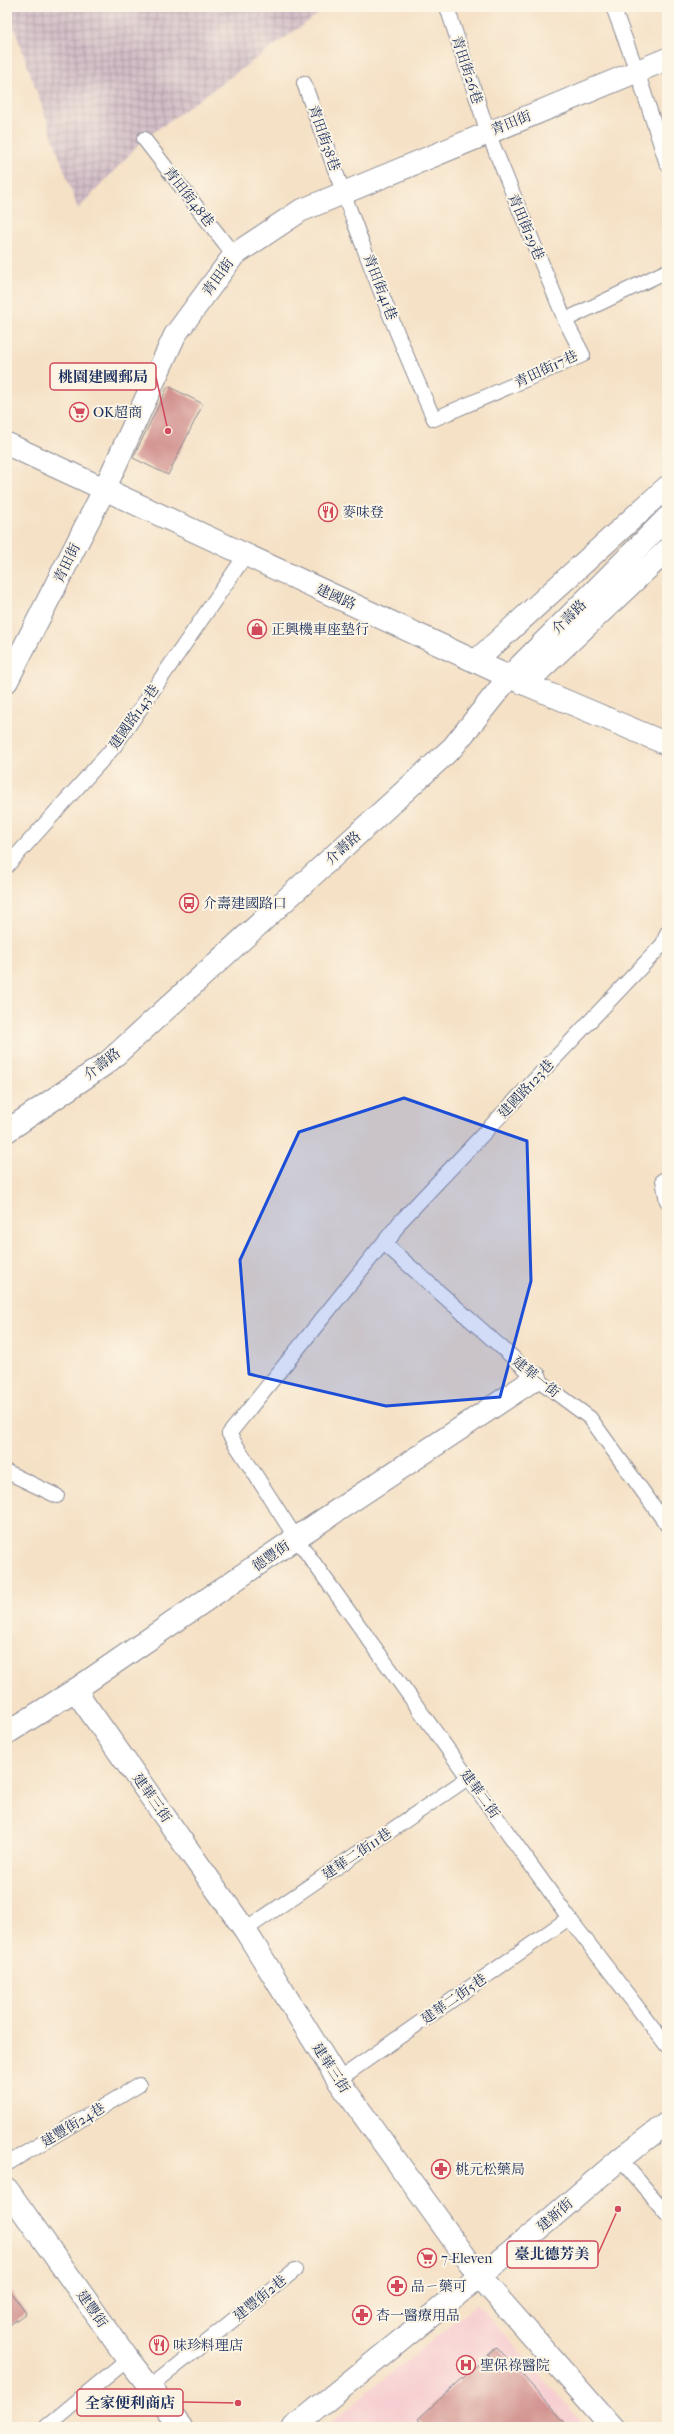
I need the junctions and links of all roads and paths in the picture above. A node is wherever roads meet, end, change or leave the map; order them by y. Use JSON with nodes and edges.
{"nodes":[{"id":1,"x":447,"y":7,"type":"edge"},
{"id":2,"x":613,"y":7,"type":"edge"},
{"id":3,"x":667,"y":59,"type":"edge"},
{"id":4,"x":637,"y":71,"type":"junction"},
{"id":5,"x":304,"y":83,"type":"dead end"},
{"id":6,"x":488,"y":133,"type":"junction"},
{"id":7,"x":144,"y":139,"type":"dead end"},
{"id":8,"x":667,"y":164,"type":"edge"},
{"id":9,"x":343,"y":193,"type":"junction"},
{"id":10,"x":234,"y":255,"type":"junction"},
{"id":11,"x":667,"y":271,"type":"edge"},
{"id":12,"x":565,"y":320,"type":"junction"},
{"id":13,"x":417,"y":381,"type":"joint"},
{"id":14,"x":7,"y":444,"type":"edge"},
{"id":15,"x":667,"y":487,"type":"edge"},
{"id":16,"x":104,"y":490,"type":"junction"},
{"id":17,"x":667,"y":518,"type":"edge"},
{"id":18,"x":667,"y":550,"type":"edge"},
{"id":19,"x":245,"y":556,"type":"junction"},
{"id":20,"x":476,"y":661,"type":"junction"},
{"id":21,"x":517,"y":680,"type":"junction"},
{"id":22,"x":7,"y":681,"type":"edge"},
{"id":23,"x":667,"y":744,"type":"edge"},
{"id":24,"x":7,"y":866,"type":"edge"},
{"id":25,"x":667,"y":933,"type":"edge"},
{"id":26,"x":7,"y":1132,"type":"edge"},
{"id":27,"x":665,"y":1180,"type":"edge"},
{"id":28,"x":667,"y":1201,"type":"edge"},
{"id":29,"x":400,"y":1222,"type":"junction"},
{"id":30,"x":386,"y":1245,"type":"joint"},
{"id":31,"x":536,"y":1378,"type":"junction"},
{"id":32,"x":7,"y":1472,"type":"edge"},
{"id":33,"x":57,"y":1496,"type":"dead end"},
{"id":34,"x":667,"y":1525,"type":"edge"},
{"id":35,"x":296,"y":1538,"type":"junction"},
{"id":36,"x":75,"y":1690,"type":"junction"},
{"id":37,"x":7,"y":1733,"type":"edge"},
{"id":38,"x":468,"y":1778,"type":"junction"},
{"id":39,"x":569,"y":1918,"type":"junction"},
{"id":40,"x":245,"y":1930,"type":"junction"},
{"id":41,"x":667,"y":2046,"type":"edge"},
{"id":42,"x":338,"y":2080,"type":"junction"},
{"id":43,"x":139,"y":2085,"type":"dead end"},
{"id":44,"x":667,"y":2123,"type":"edge"},
{"id":45,"x":620,"y":2159,"type":"junction"},
{"id":46,"x":7,"y":2164,"type":"edge"},
{"id":47,"x":7,"y":2189,"type":"edge"},
{"id":48,"x":667,"y":2214,"type":"edge"},
{"id":49,"x":295,"y":2270,"type":"dead end"},
{"id":50,"x":480,"y":2277,"type":"junction"},
{"id":51,"x":128,"y":2360,"type":"junction"},
{"id":52,"x":150,"y":2387,"type":"junction"},
{"id":53,"x":46,"y":2427,"type":"edge"},
{"id":54,"x":181,"y":2427,"type":"edge"},
{"id":55,"x":294,"y":2427,"type":"edge"},
{"id":56,"x":612,"y":2427,"type":"edge"}],
"edges":[{"from":1,"to":6,"type":"lane","name":"青田街26巷"},
{"from":2,"to":4,"type":"lane"},
{"from":3,"to":4,"type":"street","name":"青田街"},
{"from":4,"to":6,"type":"street","name":"青田街"},
{"from":4,"to":8,"type":"lane"},
{"from":5,"to":9,"type":"lane","name":"青田街38巷"},
{"from":6,"to":9,"type":"street","name":"青田街"},
{"from":6,"to":12,"type":"lane","name":"青田街29巷"},
{"from":7,"to":10,"type":"lane","name":"青田街48巷"},
{"from":9,"to":10,"type":"street","name":"青田街"},
{"from":9,"to":13,"type":"lane","name":"青田街41巷"},
{"from":10,"to":16,"type":"street","name":"青田街"},
{"from":11,"to":12,"type":"lane"},
{"from":12,"to":13,"type":"lane","name":"青田街17巷"},
{"from":14,"to":16,"type":"street","name":"建國路"},
{"from":15,"to":20,"type":"street","name":"介壽路"},
{"from":16,"to":19,"type":"street","name":"建國路"},
{"from":16,"to":22,"type":"street","name":"青田街"},
{"from":17,"to":21,"type":"street","name":"介壽路"},
{"from":18,"to":21,"type":"street","name":"介壽路"},
{"from":19,"to":20,"type":"street","name":"建國路"},
{"from":19,"to":24,"type":"lane","name":"建國路143巷"},
{"from":20,"to":21,"type":"street","name":"建國路"},
{"from":21,"to":23,"type":"street","name":"建國路"},
{"from":21,"to":26,"type":"street","name":"介壽路"},
{"from":25,"to":29,"type":"lane","name":"建國路123巷"},
{"from":27,"to":28,"type":"lane"},
{"from":29,"to":30,"type":"lane","name":"建國路123巷"},
{"from":29,"to":35,"type":"lane","name":"建華二街"},
{"from":30,"to":31,"type":"lane","name":"建華一街"},
{"from":31,"to":34,"type":"lane","name":"建華一街"},
{"from":31,"to":35,"type":"street","name":"德豐街"},
{"from":32,"to":33,"type":"lane"},
{"from":35,"to":36,"type":"street","name":"德豐街"},
{"from":35,"to":38,"type":"lane","name":"建華二街"},
{"from":36,"to":37,"type":"street","name":"德豐街"},
{"from":36,"to":40,"type":"street","name":"建華三街"},
{"from":38,"to":39,"type":"lane","name":"建華二街"},
{"from":38,"to":40,"type":"lane","name":"建華二街11巷"},
{"from":39,"to":41,"type":"lane","name":"建華二街"},
{"from":39,"to":42,"type":"lane","name":"建華二街5巷"},
{"from":40,"to":42,"type":"street","name":"建華三街"},
{"from":42,"to":50,"type":"street","name":"建華三街"},
{"from":43,"to":46,"type":"lane","name":"建豐街24巷"},
{"from":44,"to":45,"type":"street","name":"建新街"},
{"from":45,"to":48,"type":"lane"},
{"from":45,"to":50,"type":"street","name":"建新街"},
{"from":47,"to":51,"type":"street","name":"建豐街"},
{"from":49,"to":52,"type":"lane","name":"建豐街2巷"},
{"from":50,"to":55,"type":"street","name":"建新街"},
{"from":50,"to":56,"type":"street","name":"建華三街"},
{"from":51,"to":52,"type":"street","name":"建豐街"},
{"from":51,"to":53,"type":"lane"},
{"from":52,"to":54,"type":"street","name":"建豐街"}]}
